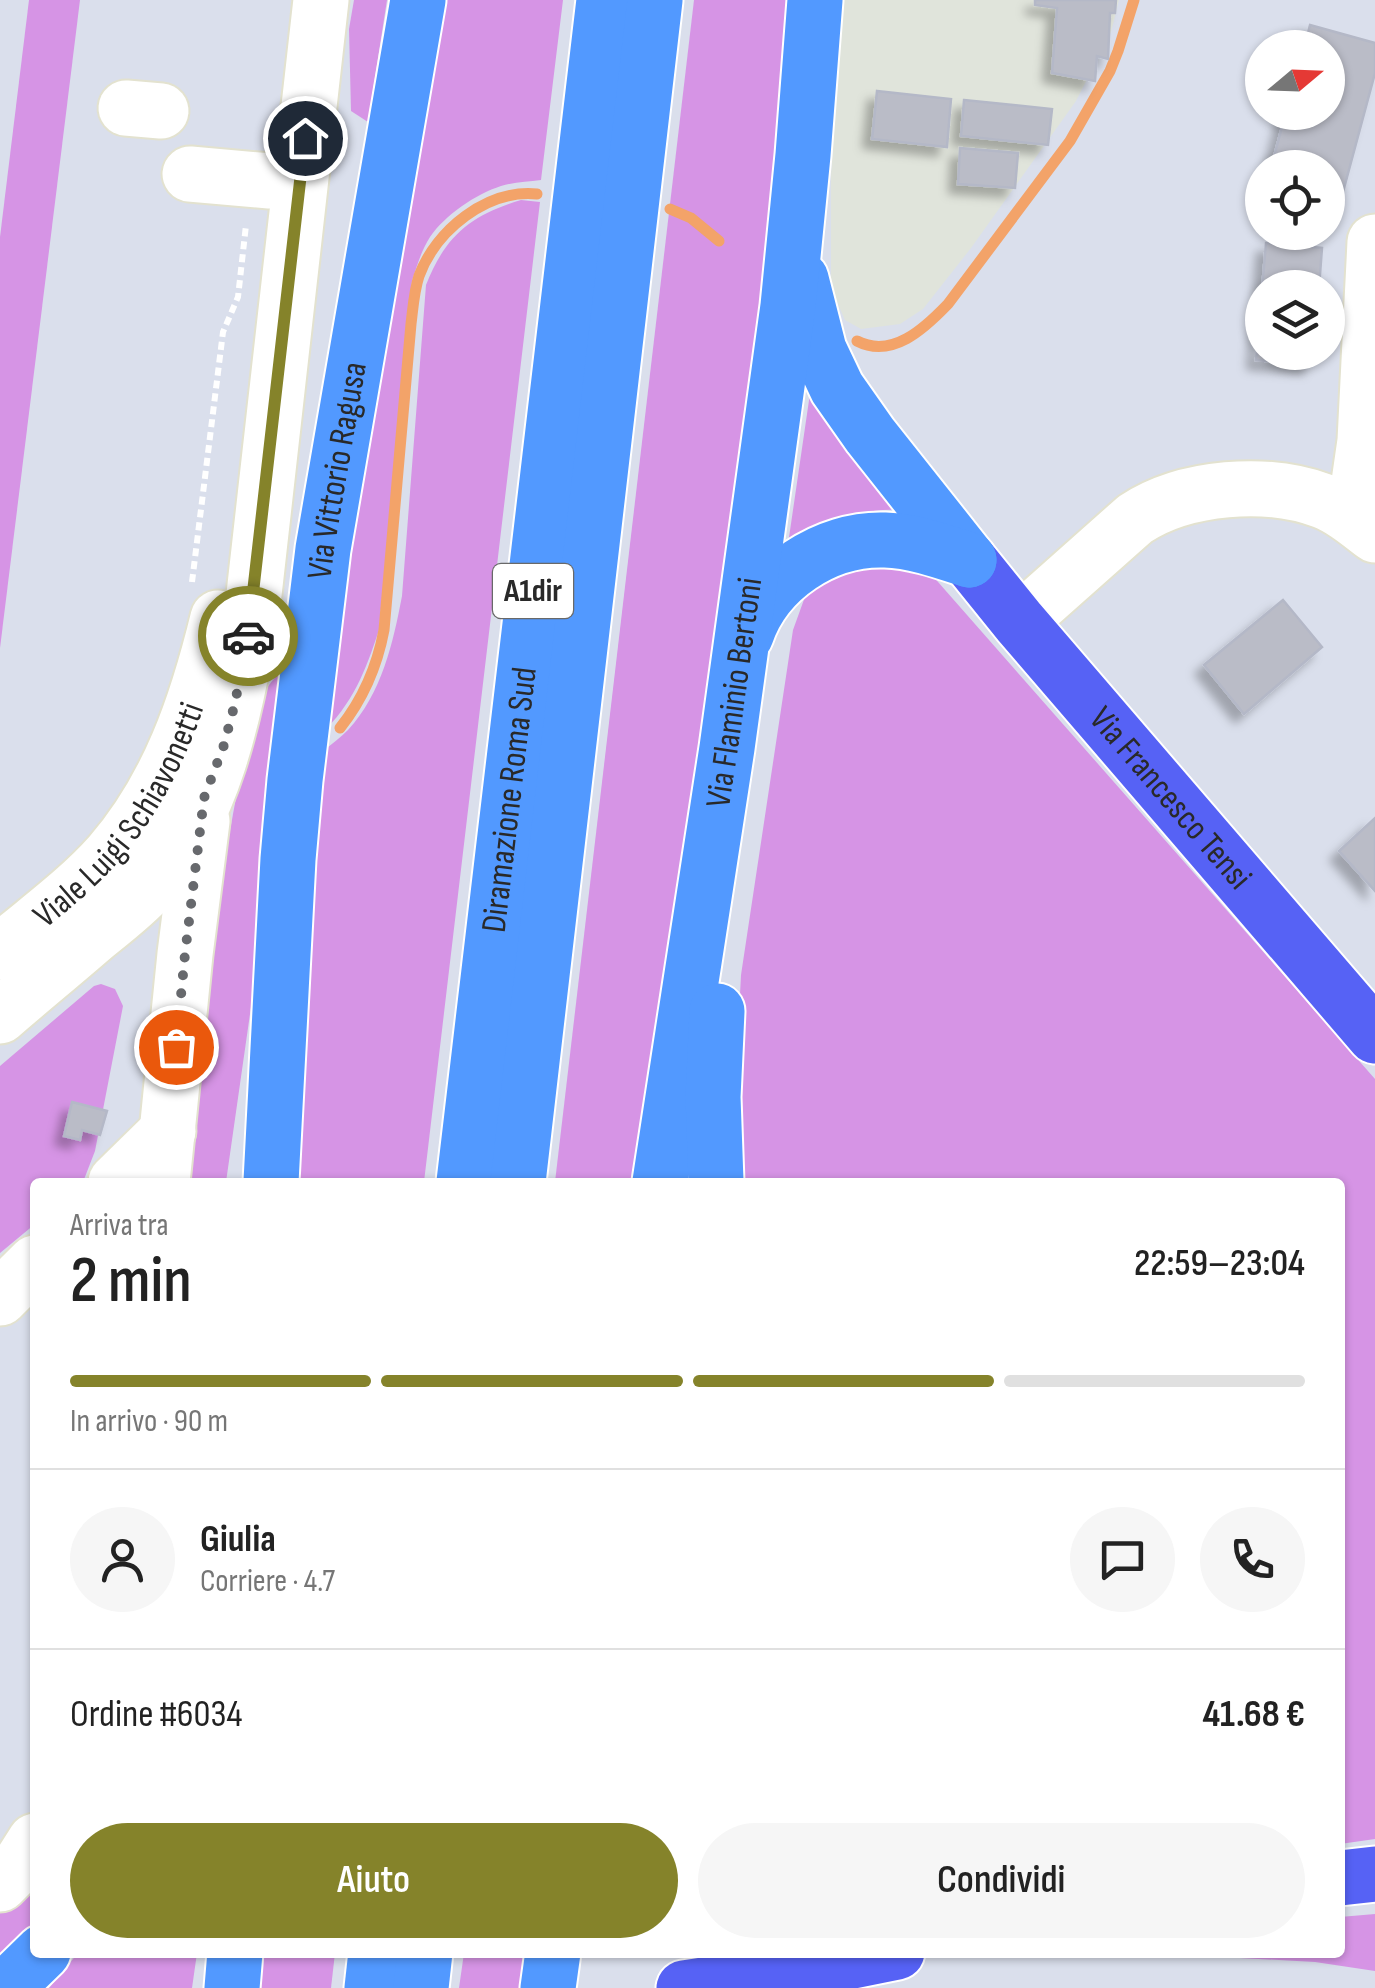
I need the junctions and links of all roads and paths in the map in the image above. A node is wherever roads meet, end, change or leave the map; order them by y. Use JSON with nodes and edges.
{"nodes":[{"id":1,"x":292,"y":0,"type":"edge"},
{"id":2,"x":320,"y":0,"type":"edge"},
{"id":3,"x":418,"y":0,"type":"edge"},
{"id":4,"x":604,"y":0,"type":"edge"},
{"id":5,"x":656,"y":0,"type":"edge"},
{"id":6,"x":814,"y":0,"type":"edge"},
{"id":7,"x":190,"y":174,"type":"dead end"},
{"id":8,"x":270,"y":180,"type":"junction"},
{"id":9,"x":798,"y":202,"type":"junction"},
{"id":10,"x":244,"y":241,"type":"dead end"},
{"id":11,"x":1375,"y":242,"type":"edge"},
{"id":12,"x":1364,"y":526,"type":"edge"},
{"id":13,"x":969,"y":560,"type":"junction"},
{"id":14,"x":1375,"y":569,"type":"edge"},
{"id":15,"x":190,"y":593,"type":"dead end"},
{"id":16,"x":1019,"y":622,"type":"junction"},
{"id":17,"x":739,"y":657,"type":"junction"},
{"id":18,"x":727,"y":748,"type":"junction"},
{"id":19,"x":184,"y":787,"type":"junction"},
{"id":20,"x":140,"y":897,"type":"junction"},
{"id":21,"x":0,"y":952,"type":"edge"},
{"id":22,"x":185,"y":954,"type":"junction"},
{"id":23,"x":0,"y":1016,"type":"edge"},
{"id":24,"x":1375,"y":1036,"type":"edge"},
{"id":25,"x":165,"y":1157,"type":"edge"},
{"id":26,"x":124,"y":1178,"type":"edge"},
{"id":27,"x":271,"y":1178,"type":"edge"},
{"id":28,"x":464,"y":1178,"type":"edge"},
{"id":29,"x":518,"y":1178,"type":"edge"},
{"id":30,"x":661,"y":1178,"type":"edge"},
{"id":31,"x":716,"y":1178,"type":"edge"},
{"id":32,"x":30,"y":1269,"type":"edge"},
{"id":33,"x":0,"y":1298,"type":"edge"},
{"id":34,"x":30,"y":1848,"type":"edge"},
{"id":35,"x":1375,"y":1874,"type":"edge"},
{"id":36,"x":1345,"y":1877,"type":"edge"},
{"id":37,"x":0,"y":1884,"type":"edge"},
{"id":38,"x":37,"y":1958,"type":"edge"},
{"id":39,"x":235,"y":1958,"type":"edge"},
{"id":40,"x":375,"y":1958,"type":"edge"},
{"id":41,"x":424,"y":1958,"type":"edge"},
{"id":42,"x":552,"y":1958,"type":"edge"},
{"id":43,"x":867,"y":1958,"type":"edge"},
{"id":44,"x":6,"y":1988,"type":"edge"},
{"id":45,"x":232,"y":1988,"type":"edge"},
{"id":46,"x":372,"y":1988,"type":"edge"},
{"id":47,"x":421,"y":1988,"type":"edge"},
{"id":48,"x":548,"y":1988,"type":"edge"},
{"id":49,"x":684,"y":1988,"type":"edge"}],
"edges":[{"from":1,"to":8,"type":"street","name":"Viale Luigi Schiavonetti"},
{"from":2,"to":19,"type":"street","name":"Viale Luigi Schiavonetti"},
{"from":3,"to":27,"type":"highway","name":"Via Vittorio Ragusa"},
{"from":4,"to":28,"type":"highway","name":"Diramazione Roma Sud","number":"A1dir"},
{"from":5,"to":29,"type":"highway","name":"Diramazione Roma Sud","number":"A1dir"},
{"from":6,"to":9,"type":"highway"},
{"from":7,"to":8,"type":"street"},
{"from":8,"to":19,"type":"street","name":"Viale Luigi Schiavonetti"},
{"from":9,"to":13,"type":"highway"},
{"from":9,"to":17,"type":"highway","name":"Via Flaminio Bertoni"},
{"from":10,"to":15,"type":"path"},
{"from":11,"to":12,"type":"street"},
{"from":12,"to":14,"type":"street"},
{"from":12,"to":16,"type":"street"},
{"from":13,"to":16,"type":"main road","name":"Via Francesco Tensi"},
{"from":13,"to":17,"type":"highway"},
{"from":16,"to":24,"type":"main road","name":"Via Francesco Tensi"},
{"from":17,"to":18,"type":"highway","name":"Via Flaminio Bertoni"},
{"from":18,"to":30,"type":"highway","name":"Via Flaminio Bertoni"},
{"from":18,"to":31,"type":"highway"},
{"from":19,"to":20,"type":"street","name":"Viale Luigi Schiavonetti"},
{"from":19,"to":21,"type":"street","name":"Viale Luigi Schiavonetti"},
{"from":19,"to":22,"type":"street"},
{"from":20,"to":22,"type":"street"},
{"from":20,"to":23,"type":"street","name":"Viale Luigi Schiavonetti"},
{"from":22,"to":25,"type":"street"},
{"from":25,"to":26,"type":"street"},
{"from":32,"to":33,"type":"street"},
{"from":34,"to":37,"type":"street"},
{"from":35,"to":36,"type":"main road"},
{"from":38,"to":44,"type":"highway"},
{"from":39,"to":45,"type":"highway"},
{"from":40,"to":46,"type":"highway"},
{"from":41,"to":47,"type":"highway"},
{"from":42,"to":48,"type":"highway"},
{"from":43,"to":49,"type":"main road"}]}
